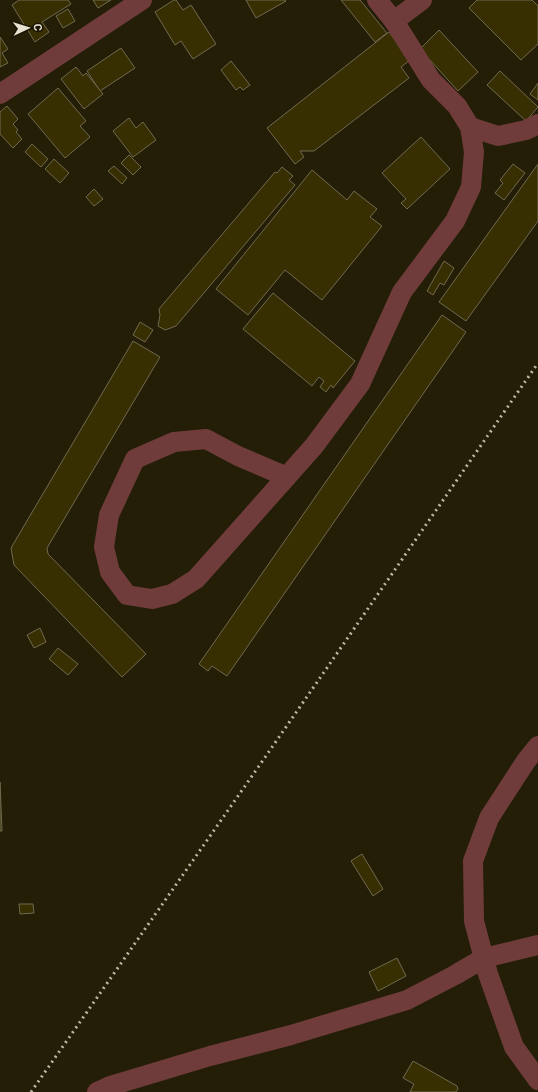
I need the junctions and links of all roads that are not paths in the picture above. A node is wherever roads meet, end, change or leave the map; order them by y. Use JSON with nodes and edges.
{"nodes":[{"id":1,"x":142,"y":0,"type":"edge"},
{"id":2,"x":377,"y":0,"type":"edge"},
{"id":3,"x":422,"y":0,"type":"edge"},
{"id":4,"x":394,"y":21,"type":"junction"},
{"id":5,"x":0,"y":94,"type":"edge"},
{"id":6,"x":538,"y":124,"type":"edge"},
{"id":7,"x":470,"y":127,"type":"junction"},
{"id":8,"x":287,"y":477,"type":"junction"},
{"id":9,"x":538,"y":746,"type":"edge"},
{"id":10,"x":538,"y":945,"type":"edge"},
{"id":11,"x":484,"y":958,"type":"junction"},
{"id":12,"x":538,"y":1080,"type":"edge"},
{"id":13,"x":97,"y":1092,"type":"edge"}],
"edges":[{"from":1,"to":5,"type":"street"},
{"from":2,"to":4,"type":"street"},
{"from":3,"to":4,"type":"street"},
{"from":4,"to":7,"type":"street"},
{"from":6,"to":7,"type":"street"},
{"from":7,"to":8,"type":"street"},
{"from":8,"to":8,"type":"street"},
{"from":9,"to":11,"type":"street"},
{"from":10,"to":11,"type":"street"},
{"from":11,"to":12,"type":"street"},
{"from":11,"to":13,"type":"street"}]}
